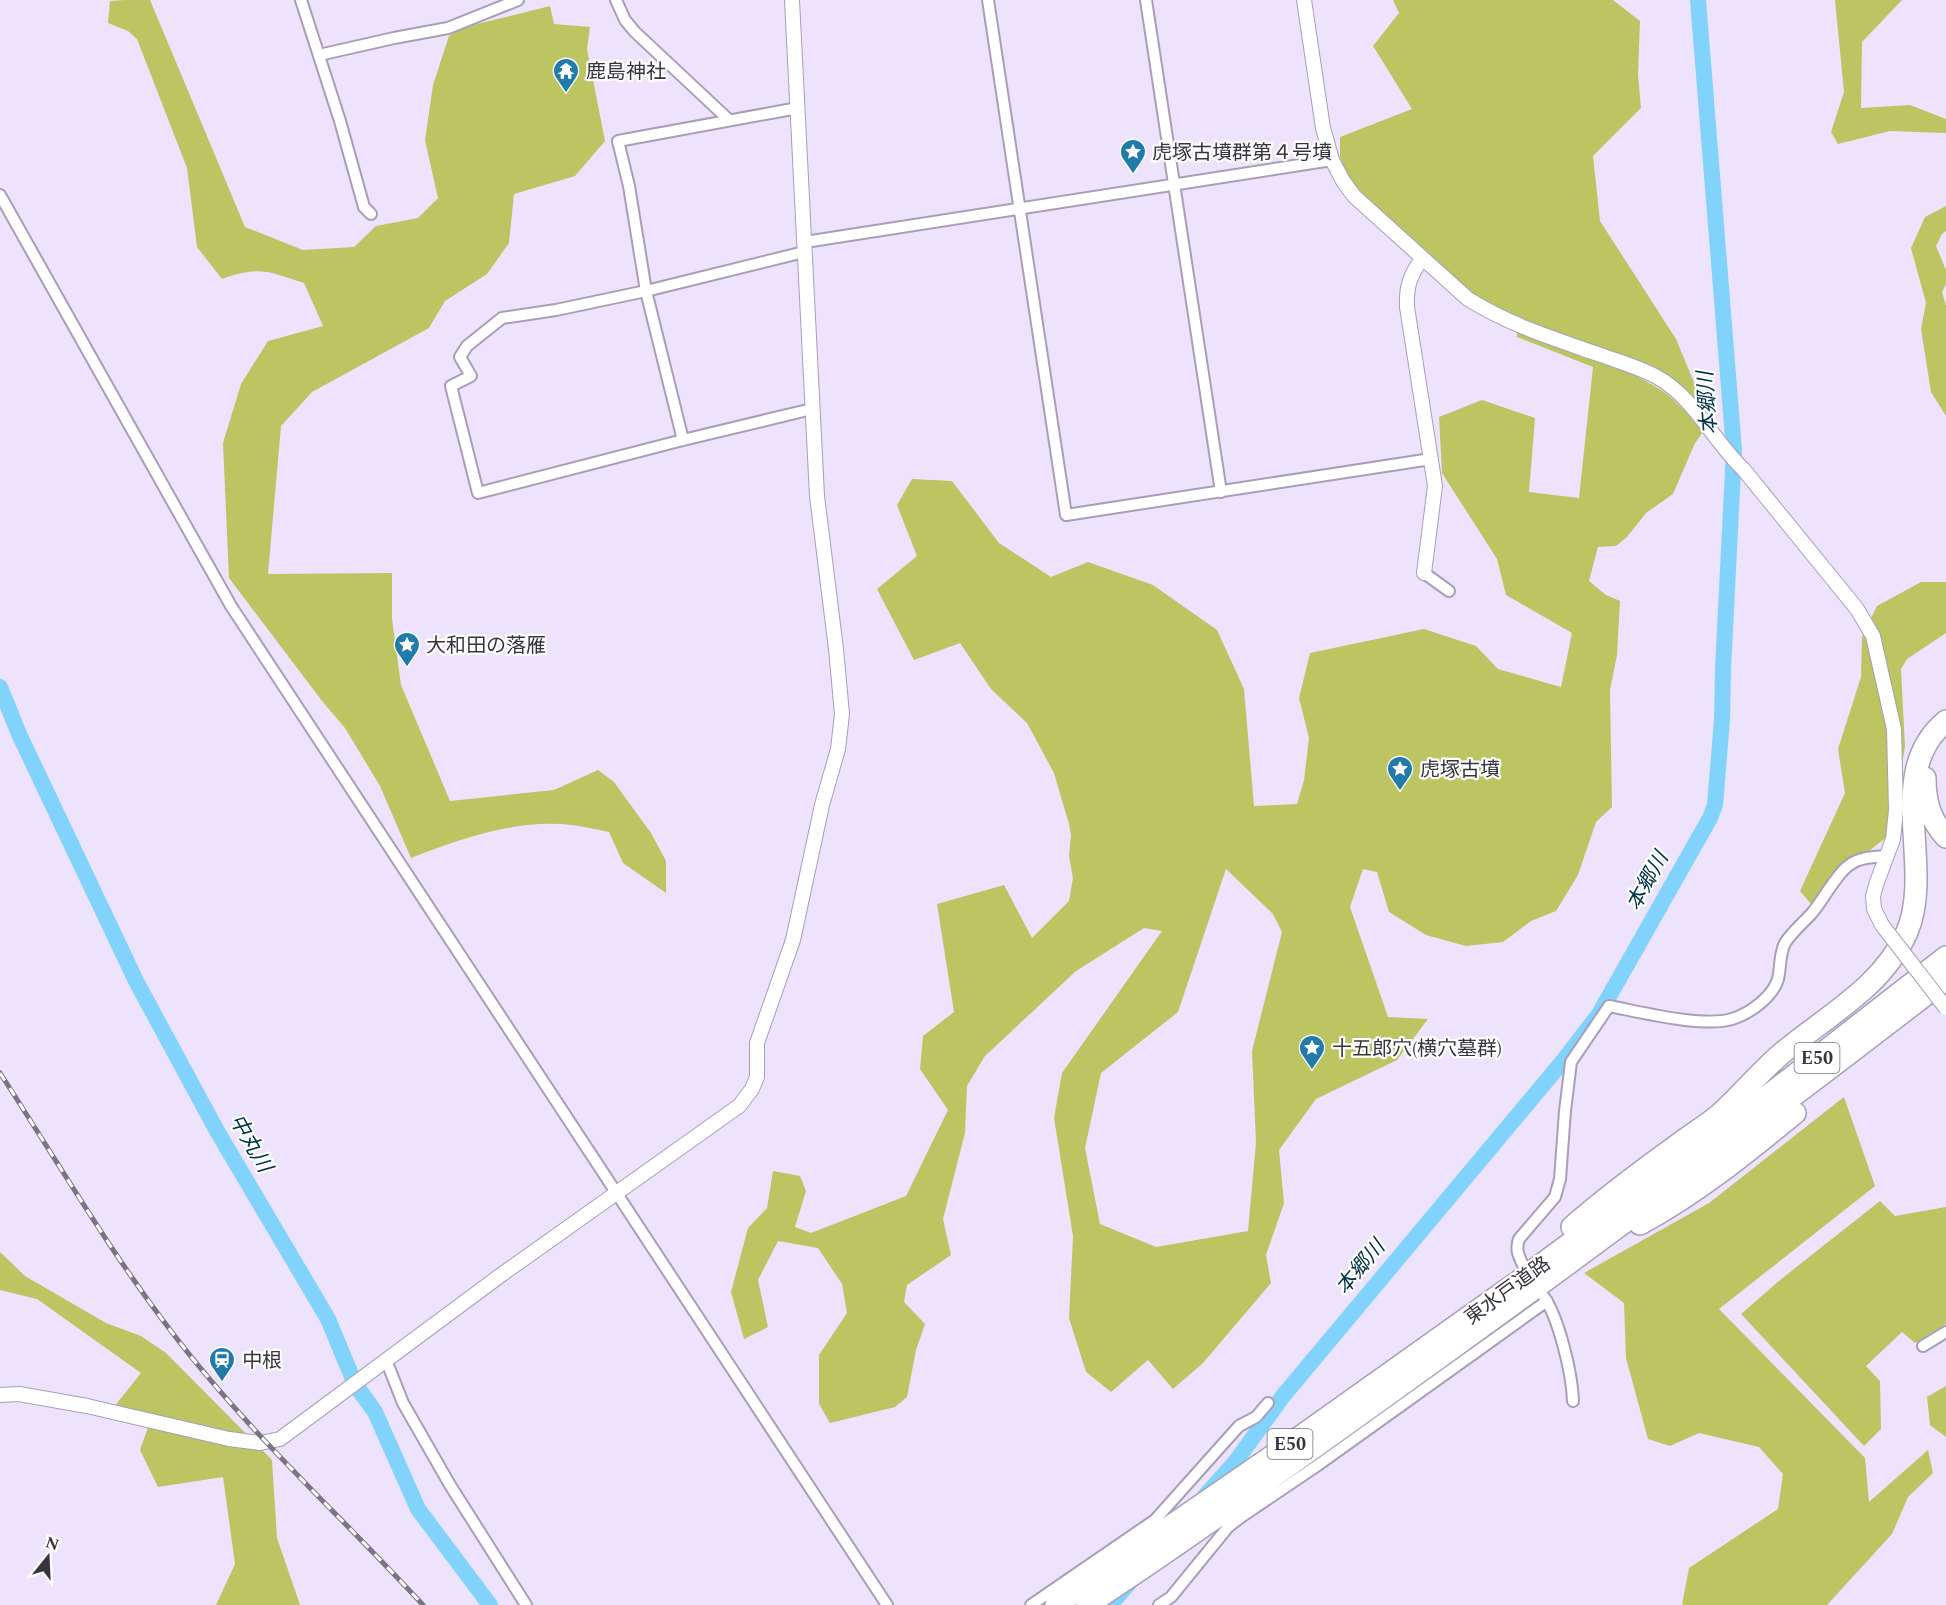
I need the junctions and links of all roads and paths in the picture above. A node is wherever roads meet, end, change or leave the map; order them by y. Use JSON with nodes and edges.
{"nodes":[{"id":1,"x":301,"y":0,"type":"edge"},
{"id":2,"x":518,"y":0,"type":"edge"},
{"id":3,"x":616,"y":0,"type":"edge"},
{"id":4,"x":792,"y":0,"type":"edge"},
{"id":5,"x":988,"y":0,"type":"edge"},
{"id":6,"x":1146,"y":0,"type":"edge"},
{"id":7,"x":1304,"y":0,"type":"edge"},
{"id":8,"x":319,"y":55,"type":"junction"},
{"id":9,"x":798,"y":108,"type":"junction"},
{"id":10,"x":729,"y":120,"type":"junction"},
{"id":11,"x":1332,"y":160,"type":"junction"},
{"id":12,"x":1174,"y":185,"type":"junction"},
{"id":13,"x":0,"y":195,"type":"edge"},
{"id":14,"x":1020,"y":208,"type":"junction"},
{"id":15,"x":371,"y":214,"type":"dead end"},
{"id":16,"x":804,"y":247,"type":"junction"},
{"id":17,"x":1422,"y":259,"type":"junction"},
{"id":18,"x":646,"y":291,"type":"junction"},
{"id":19,"x":812,"y":409,"type":"junction"},
{"id":20,"x":683,"y":440,"type":"junction"},
{"id":21,"x":1431,"y":459,"type":"junction"},
{"id":22,"x":1221,"y":492,"type":"junction"},
{"id":23,"x":1424,"y":573,"type":"joint"},
{"id":24,"x":1449,"y":591,"type":"dead end"},
{"id":25,"x":1946,"y":721,"type":"edge"},
{"id":26,"x":1946,"y":732,"type":"edge"},
{"id":27,"x":1946,"y":837,"type":"edge"},
{"id":28,"x":1887,"y":856,"type":"junction"},
{"id":29,"x":1946,"y":957,"type":"edge"},
{"id":30,"x":1946,"y":979,"type":"edge"},
{"id":31,"x":1946,"y":999,"type":"edge"},
{"id":32,"x":1946,"y":1008,"type":"edge"},
{"id":33,"x":618,"y":1192,"type":"junction"},
{"id":34,"x":1585,"y":1252,"type":"junction"},
{"id":35,"x":1533,"y":1287,"type":"junction"},
{"id":36,"x":1946,"y":1332,"type":"edge"},
{"id":37,"x":1923,"y":1346,"type":"dead end"},
{"id":38,"x":386,"y":1360,"type":"junction"},
{"id":39,"x":0,"y":1395,"type":"edge"},
{"id":40,"x":1573,"y":1401,"type":"dead end"},
{"id":41,"x":1268,"y":1403,"type":"dead end"},
{"id":42,"x":526,"y":1605,"type":"edge"},
{"id":43,"x":887,"y":1605,"type":"edge"},
{"id":44,"x":1031,"y":1605,"type":"edge"},
{"id":45,"x":1056,"y":1605,"type":"edge"},
{"id":46,"x":1088,"y":1605,"type":"edge"},
{"id":47,"x":1159,"y":1605,"type":"edge"}],
"edges":[{"from":1,"to":8,"type":"street"},
{"from":2,"to":8,"type":"street"},
{"from":3,"to":10,"type":"street"},
{"from":4,"to":9,"type":"street"},
{"from":5,"to":14,"type":"street"},
{"from":6,"to":12,"type":"street"},
{"from":7,"to":11,"type":"street"},
{"from":8,"to":15,"type":"street"},
{"from":9,"to":10,"type":"street"},
{"from":9,"to":16,"type":"street"},
{"from":10,"to":18,"type":"street"},
{"from":11,"to":12,"type":"street"},
{"from":11,"to":17,"type":"street"},
{"from":12,"to":14,"type":"street"},
{"from":12,"to":22,"type":"street"},
{"from":13,"to":33,"type":"street"},
{"from":14,"to":16,"type":"street"},
{"from":14,"to":22,"type":"street"},
{"from":16,"to":18,"type":"street"},
{"from":16,"to":19,"type":"street"},
{"from":17,"to":21,"type":"street"},
{"from":17,"to":28,"type":"street"},
{"from":18,"to":20,"type":"street"},
{"from":18,"to":20,"type":"street"},
{"from":19,"to":20,"type":"street"},
{"from":19,"to":33,"type":"street"},
{"from":21,"to":22,"type":"street"},
{"from":21,"to":23,"type":"street"},
{"from":23,"to":24,"type":"street"},
{"from":25,"to":35,"type":"highway"},
{"from":26,"to":27,"type":"highway"},
{"from":28,"to":32,"type":"street","bridge":true},
{"from":28,"to":35,"type":"street"},
{"from":29,"to":35,"type":"highway","name":"東水戸道路","number":"E50"},
{"from":30,"to":34,"type":"highway","name":"東水戸道路","number":"E50"},
{"from":31,"to":34,"type":"highway"},
{"from":33,"to":38,"type":"street"},
{"from":33,"to":43,"type":"street"},
{"from":34,"to":35,"type":"highway","name":"東水戸道路","number":"E50"},
{"from":35,"to":40,"type":"street"},
{"from":35,"to":45,"type":"highway","name":"東水戸道路","number":"E50"},
{"from":35,"to":46,"type":"highway","name":"東水戸道路","number":"E50"},
{"from":35,"to":47,"type":"street"},
{"from":36,"to":37,"type":"street"},
{"from":38,"to":39,"type":"street"},
{"from":38,"to":42,"type":"street"},
{"from":41,"to":44,"type":"street"}]}
